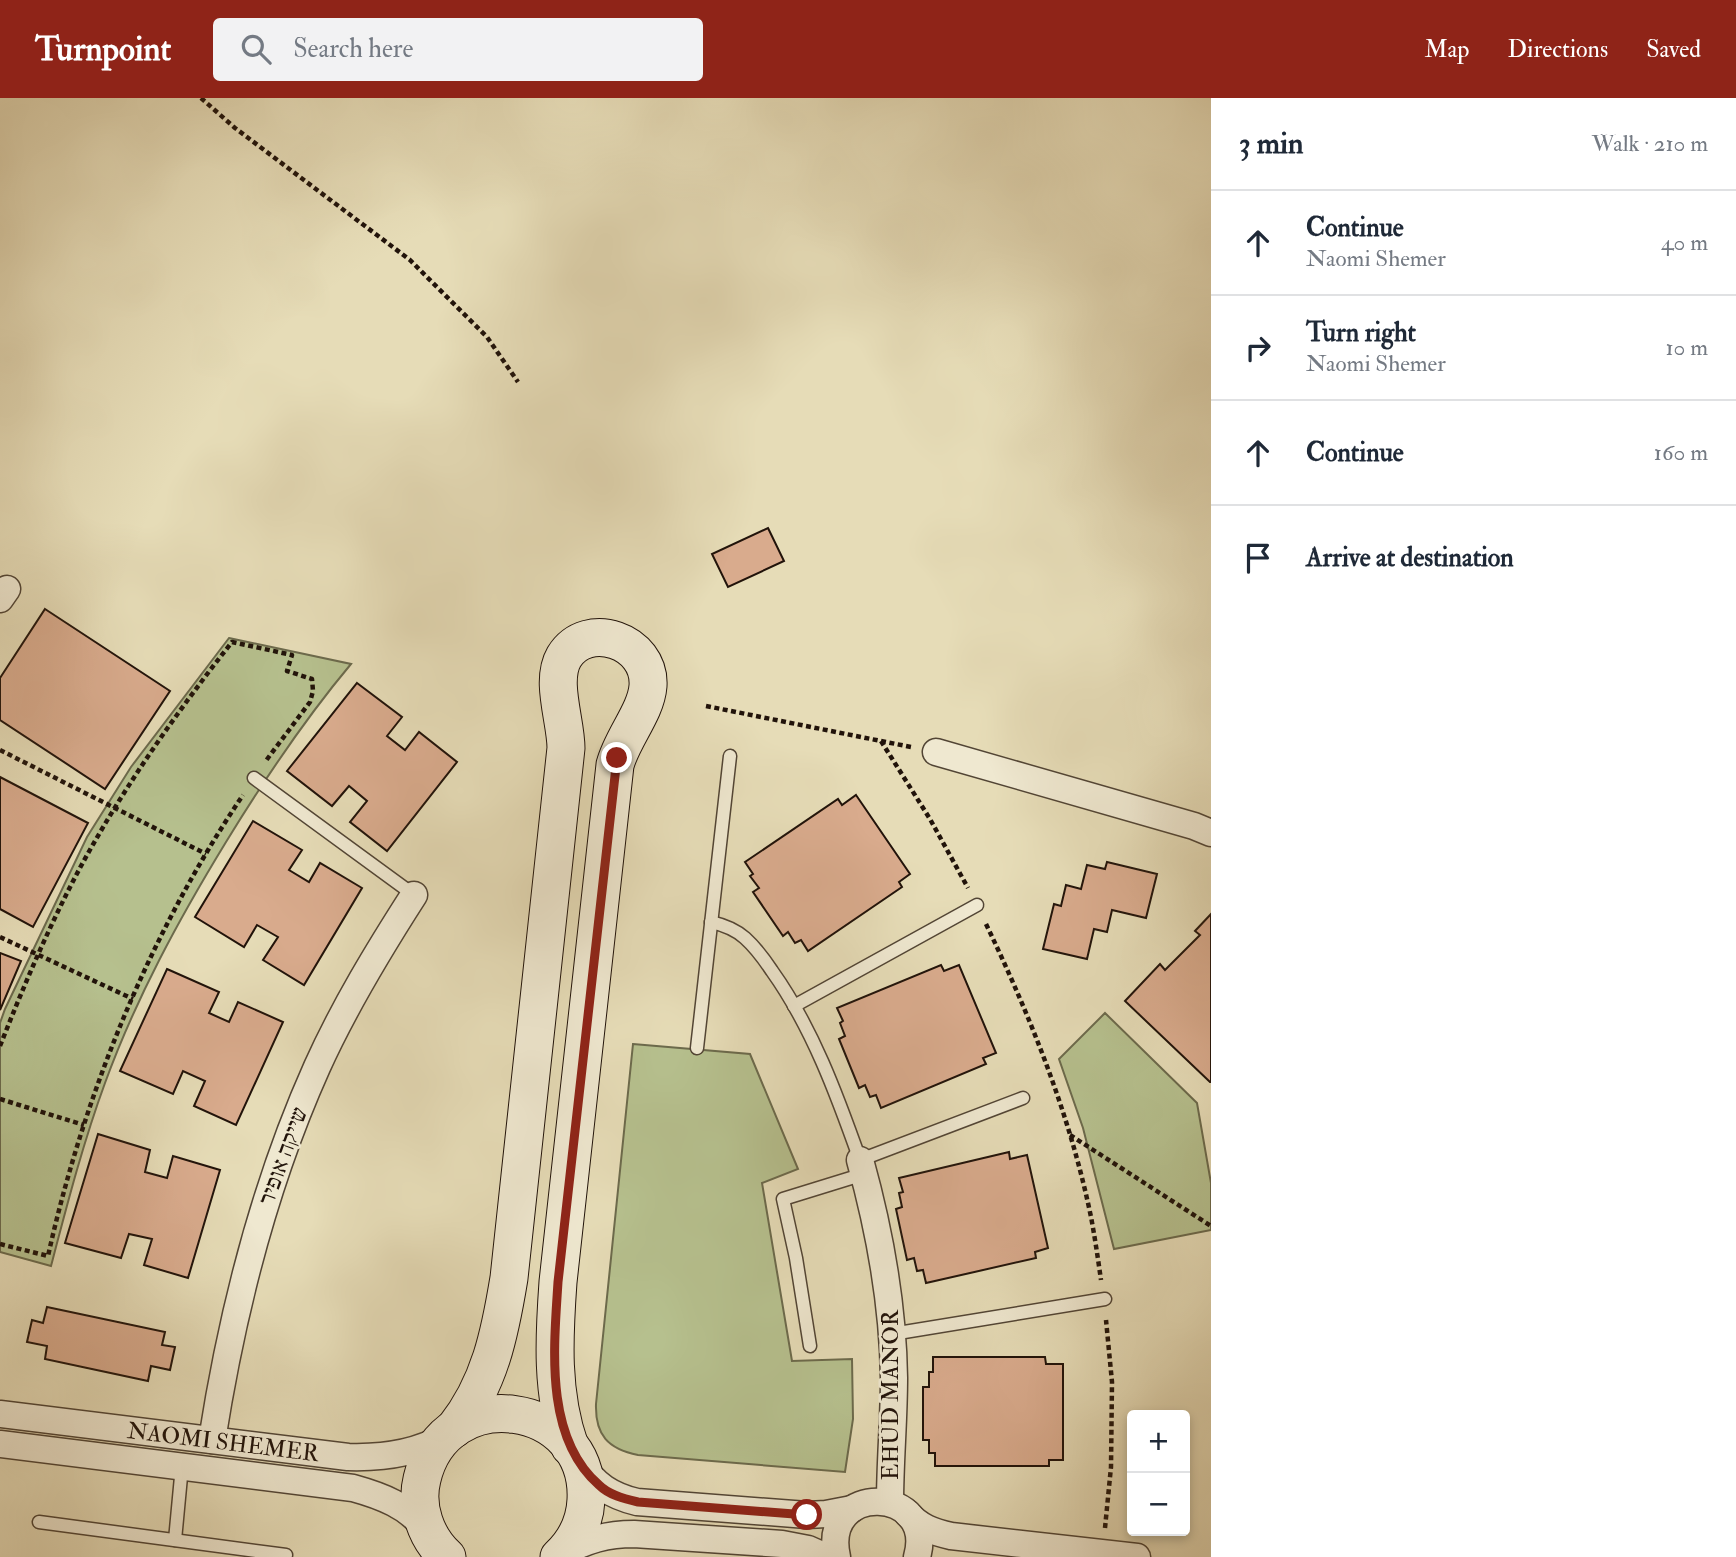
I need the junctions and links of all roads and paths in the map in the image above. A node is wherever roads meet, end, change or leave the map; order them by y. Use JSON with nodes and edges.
{"nodes":[{"id":1,"x":201,"y":98,"type":"edge"},
{"id":2,"x":518,"y":382,"type":"dead end"},
{"id":3,"x":706,"y":706,"type":"dead end"},
{"id":4,"x":881,"y":741,"type":"junction"},
{"id":5,"x":0,"y":750,"type":"edge"},
{"id":6,"x":936,"y":752,"type":"joint"},
{"id":7,"x":730,"y":756,"type":"dead end"},
{"id":8,"x":254,"y":778,"type":"junction"},
{"id":9,"x":114,"y":808,"type":"junction"},
{"id":10,"x":1211,"y":833,"type":"edge"},
{"id":11,"x":206,"y":855,"type":"junction"},
{"id":12,"x":414,"y":895,"type":"joint"},
{"id":13,"x":977,"y":905,"type":"junction"},
{"id":14,"x":711,"y":922,"type":"junction"},
{"id":15,"x":0,"y":937,"type":"edge"},
{"id":16,"x":38,"y":954,"type":"junction"},
{"id":17,"x":133,"y":999,"type":"junction"},
{"id":18,"x":794,"y":1006,"type":"junction"},
{"id":19,"x":0,"y":1046,"type":"edge"},
{"id":20,"x":697,"y":1048,"type":"dead end"},
{"id":21,"x":1023,"y":1098,"type":"dead end"},
{"id":22,"x":0,"y":1099,"type":"edge"},
{"id":23,"x":83,"y":1125,"type":"junction"},
{"id":24,"x":1070,"y":1135,"type":"junction"},
{"id":25,"x":862,"y":1167,"type":"junction"},
{"id":26,"x":1211,"y":1226,"type":"edge"},
{"id":27,"x":0,"y":1244,"type":"edge"},
{"id":28,"x":1105,"y":1299,"type":"junction"},
{"id":29,"x":892,"y":1334,"type":"junction"},
{"id":30,"x":810,"y":1346,"type":"dead end"},
{"id":31,"x":0,"y":1414,"type":"edge"},
{"id":32,"x":449,"y":1433,"type":"junction"},
{"id":33,"x":212,"y":1440,"type":"junction"},
{"id":34,"x":0,"y":1444,"type":"edge"},
{"id":35,"x":573,"y":1452,"type":"junction"},
{"id":36,"x":182,"y":1466,"type":"junction"},
{"id":37,"x":898,"y":1508,"type":"junction"},
{"id":38,"x":852,"y":1509,"type":"junction"},
{"id":39,"x":39,"y":1521,"type":"dead end"},
{"id":40,"x":175,"y":1540,"type":"junction"},
{"id":41,"x":441,"y":1550,"type":"edge"},
{"id":42,"x":1102,"y":1553,"type":"junction"},
{"id":43,"x":286,"y":1555,"type":"dead end"},
{"id":44,"x":560,"y":1556,"type":"edge"},
{"id":45,"x":826,"y":1557,"type":"edge"},
{"id":46,"x":837,"y":1557,"type":"edge"},
{"id":47,"x":917,"y":1557,"type":"edge"},
{"id":48,"x":1137,"y":1557,"type":"edge"}],
"edges":[{"from":1,"to":2,"type":"path"},
{"from":3,"to":4,"type":"path"},
{"from":4,"to":6,"type":"path"},
{"from":4,"to":13,"type":"path"},
{"from":5,"to":9,"type":"path"},
{"from":6,"to":10,"type":"street"},
{"from":7,"to":14,"type":"lane"},
{"from":8,"to":9,"type":"path"},
{"from":8,"to":11,"type":"path"},
{"from":8,"to":12,"type":"lane"},
{"from":9,"to":11,"type":"path"},
{"from":9,"to":16,"type":"path"},
{"from":11,"to":17,"type":"path"},
{"from":12,"to":33,"type":"street","name":"שייקה אופיר"},
{"from":13,"to":18,"type":"lane"},
{"from":13,"to":24,"type":"path"},
{"from":14,"to":18,"type":"lane","name":"EHUD MANOR"},
{"from":14,"to":20,"type":"lane"},
{"from":15,"to":16,"type":"path"},
{"from":16,"to":17,"type":"path"},
{"from":16,"to":19,"type":"path"},
{"from":17,"to":23,"type":"path"},
{"from":18,"to":25,"type":"lane","name":"EHUD MANOR"},
{"from":21,"to":25,"type":"lane"},
{"from":22,"to":23,"type":"path"},
{"from":23,"to":27,"type":"path"},
{"from":24,"to":26,"type":"path"},
{"from":24,"to":28,"type":"path"},
{"from":25,"to":29,"type":"street","name":"EHUD MANOR"},
{"from":25,"to":30,"type":"lane"},
{"from":28,"to":29,"type":"lane"},
{"from":28,"to":42,"type":"path"},
{"from":29,"to":37,"type":"street","name":"EHUD MANOR"},
{"from":31,"to":33,"type":"street","name":"NAOMI SHEMER"},
{"from":32,"to":33,"type":"street","name":"NAOMI SHEMER"},
{"from":32,"to":35,"type":"street"},
{"from":32,"to":35,"type":"street"},
{"from":32,"to":41,"type":"street"},
{"from":34,"to":36,"type":"street","name":"NAOMI SHEMER"},
{"from":35,"to":38,"type":"street"},
{"from":35,"to":44,"type":"street"},
{"from":36,"to":40,"type":"lane"},
{"from":36,"to":41,"type":"street","name":"NAOMI SHEMER"},
{"from":37,"to":38,"type":"street"},
{"from":37,"to":42,"type":"street"},
{"from":37,"to":47,"type":"street"},
{"from":38,"to":46,"type":"street"},
{"from":39,"to":40,"type":"lane"},
{"from":40,"to":43,"type":"lane"},
{"from":42,"to":48,"type":"street"},
{"from":44,"to":45,"type":"street"}]}
